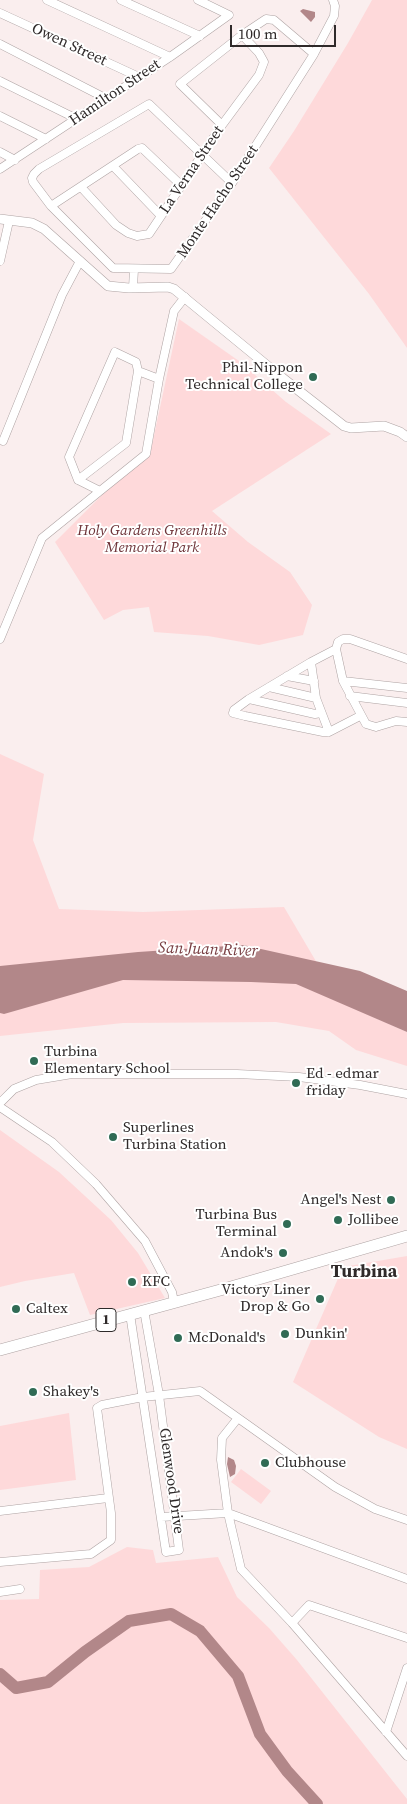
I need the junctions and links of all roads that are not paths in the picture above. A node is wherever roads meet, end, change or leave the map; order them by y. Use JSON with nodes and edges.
{"nodes":[{"id":1,"x":47,"y":0,"type":"edge"},
{"id":2,"x":121,"y":0,"type":"edge"},
{"id":3,"x":198,"y":0,"type":"edge"},
{"id":4,"x":333,"y":0,"type":"edge"},
{"id":5,"x":1,"y":16,"type":"edge"},
{"id":6,"x":242,"y":35,"type":"junction"},
{"id":7,"x":200,"y":36,"type":"junction"},
{"id":8,"x":0,"y":44,"type":"edge"},
{"id":9,"x":314,"y":54,"type":"junction"},
{"id":10,"x":170,"y":57,"type":"junction"},
{"id":11,"x":139,"y":77,"type":"junction"},
{"id":12,"x":0,"y":81,"type":"edge"},
{"id":13,"x":107,"y":99,"type":"junction"},
{"id":14,"x":0,"y":116,"type":"edge"},
{"id":15,"x":78,"y":119,"type":"junction"},
{"id":16,"x":222,"y":125,"type":"junction"},
{"id":17,"x":46,"y":139,"type":"junction"},
{"id":18,"x":0,"y":152,"type":"edge"},
{"id":19,"x":202,"y":155,"type":"junction"},
{"id":20,"x":15,"y":160,"type":"junction"},
{"id":21,"x":113,"y":166,"type":"junction"},
{"id":22,"x":0,"y":169,"type":"edge"},
{"id":23,"x":232,"y":183,"type":"junction"},
{"id":24,"x":182,"y":186,"type":"junction"},
{"id":25,"x":80,"y":187,"type":"junction"},
{"id":26,"x":51,"y":206,"type":"junction"},
{"id":27,"x":161,"y":216,"type":"junction"},
{"id":28,"x":5,"y":220,"type":"edge"},
{"id":29,"x":0,"y":260,"type":"edge"},
{"id":30,"x":80,"y":261,"type":"junction"},
{"id":31,"x":134,"y":269,"type":"junction"},
{"id":32,"x":133,"y":288,"type":"junction"},
{"id":33,"x":184,"y":297,"type":"junction"},
{"id":34,"x":138,"y":371,"type":"junction"},
{"id":35,"x":159,"y":378,"type":"junction"},
{"id":36,"x":407,"y":437,"type":"edge"},
{"id":37,"x":4,"y":441,"type":"dead end"},
{"id":38,"x":78,"y":480,"type":"junction"},
{"id":39,"x":100,"y":491,"type":"junction"},
{"id":40,"x":0,"y":639,"type":"edge"},
{"id":41,"x":336,"y":649,"type":"junction"},
{"id":42,"x":407,"y":659,"type":"edge"},
{"id":43,"x":311,"y":662,"type":"junction"},
{"id":44,"x":287,"y":676,"type":"junction"},
{"id":45,"x":343,"y":681,"type":"junction"},
{"id":46,"x":314,"y":682,"type":"junction"},
{"id":47,"x":269,"y":687,"type":"junction"},
{"id":48,"x":407,"y":688,"type":"edge"},
{"id":49,"x":350,"y":696,"type":"junction"},
{"id":50,"x":316,"y":698,"type":"junction"},
{"id":51,"x":249,"y":699,"type":"junction"},
{"id":52,"x":407,"y":703,"type":"edge"},
{"id":53,"x":321,"y":713,"type":"junction"},
{"id":54,"x":360,"y":716,"type":"junction"},
{"id":55,"x":407,"y":722,"type":"edge"},
{"id":56,"x":329,"y":732,"type":"junction"},
{"id":57,"x":407,"y":1094,"type":"edge"},
{"id":58,"x":0,"y":1103,"type":"edge"},
{"id":59,"x":0,"y":1107,"type":"edge"},
{"id":60,"x":407,"y":1236,"type":"edge"},
{"id":61,"x":174,"y":1302,"type":"junction"},
{"id":62,"x":144,"y":1310,"type":"junction"},
{"id":63,"x":130,"y":1314,"type":"junction"},
{"id":64,"x":0,"y":1350,"type":"edge"},
{"id":65,"x":159,"y":1395,"type":"junction"},
{"id":66,"x":143,"y":1397,"type":"junction"},
{"id":67,"x":238,"y":1418,"type":"junction"},
{"id":68,"x":108,"y":1498,"type":"junction"},
{"id":69,"x":0,"y":1512,"type":"edge"},
{"id":70,"x":228,"y":1513,"type":"junction"},
{"id":71,"x":161,"y":1517,"type":"junction"},
{"id":72,"x":176,"y":1517,"type":"junction"},
{"id":73,"x":407,"y":1520,"type":"edge"},
{"id":74,"x":0,"y":1562,"type":"edge"},
{"id":75,"x":407,"y":1579,"type":"edge"},
{"id":76,"x":20,"y":1589,"type":"dead end"},
{"id":77,"x":0,"y":1592,"type":"edge"},
{"id":78,"x":292,"y":1623,"type":"junction"},
{"id":79,"x":407,"y":1638,"type":"edge"},
{"id":80,"x":407,"y":1668,"type":"edge"},
{"id":81,"x":386,"y":1732,"type":"junction"},
{"id":82,"x":407,"y":1756,"type":"edge"}],
"edges":[{"from":1,"to":10,"type":"street"},
{"from":2,"to":7,"type":"street"},
{"from":3,"to":7,"type":"street","name":"Hamilton Street"},
{"from":4,"to":9,"type":"street","name":"Monte Hacho Street"},
{"from":5,"to":11,"type":"street","name":"Owen Street"},
{"from":6,"to":9,"type":"street"},
{"from":6,"to":16,"type":"street","name":"La Verna Street"},
{"from":6,"to":16,"type":"street"},
{"from":7,"to":10,"type":"street","name":"Hamilton Street"},
{"from":8,"to":13,"type":"street"},
{"from":9,"to":23,"type":"street","name":"Monte Hacho Street"},
{"from":10,"to":11,"type":"street","name":"Hamilton Street"},
{"from":11,"to":13,"type":"street","name":"Hamilton Street"},
{"from":12,"to":15,"type":"street"},
{"from":13,"to":15,"type":"street","name":"Hamilton Street"},
{"from":14,"to":17,"type":"street"},
{"from":15,"to":17,"type":"street","name":"Hamilton Street"},
{"from":16,"to":19,"type":"street","name":"La Verna Street"},
{"from":17,"to":20,"type":"street","name":"Hamilton Street"},
{"from":18,"to":20,"type":"street"},
{"from":19,"to":23,"type":"street"},
{"from":19,"to":24,"type":"street","name":"La Verna Street"},
{"from":19,"to":26,"type":"street","name":"Monte Hacho Street"},
{"from":20,"to":22,"type":"street","name":"Hamilton Street"},
{"from":21,"to":24,"type":"street"},
{"from":21,"to":25,"type":"street"},
{"from":21,"to":27,"type":"street"},
{"from":23,"to":31,"type":"street","name":"Monte Hacho Street"},
{"from":24,"to":27,"type":"street","name":"La Verna Street"},
{"from":25,"to":26,"type":"street"},
{"from":25,"to":27,"type":"street","name":"La Verna Street"},
{"from":26,"to":31,"type":"street","name":"Monte Hacho Street"},
{"from":28,"to":29,"type":"street"},
{"from":28,"to":30,"type":"main road"},
{"from":30,"to":32,"type":"main road"},
{"from":30,"to":37,"type":"street"},
{"from":31,"to":32,"type":"street"},
{"from":32,"to":33,"type":"main road"},
{"from":33,"to":35,"type":"street"},
{"from":33,"to":36,"type":"main road"},
{"from":34,"to":35,"type":"street"},
{"from":34,"to":38,"type":"street"},
{"from":34,"to":38,"type":"street"},
{"from":35,"to":39,"type":"street"},
{"from":38,"to":39,"type":"street"},
{"from":39,"to":40,"type":"street"},
{"from":41,"to":42,"type":"street"},
{"from":41,"to":43,"type":"street"},
{"from":41,"to":45,"type":"street"},
{"from":43,"to":44,"type":"street"},
{"from":43,"to":46,"type":"street"},
{"from":44,"to":46,"type":"street"},
{"from":44,"to":47,"type":"street"},
{"from":45,"to":48,"type":"street"},
{"from":45,"to":49,"type":"street"},
{"from":46,"to":50,"type":"street"},
{"from":47,"to":50,"type":"street"},
{"from":47,"to":51,"type":"street"},
{"from":49,"to":52,"type":"street"},
{"from":49,"to":54,"type":"street"},
{"from":50,"to":53,"type":"street"},
{"from":51,"to":53,"type":"street"},
{"from":51,"to":56,"type":"street"},
{"from":53,"to":56,"type":"street"},
{"from":54,"to":55,"type":"street"},
{"from":54,"to":56,"type":"street"},
{"from":57,"to":58,"type":"street"},
{"from":59,"to":61,"type":"street"},
{"from":60,"to":61,"type":"highway","number":"1"},
{"from":61,"to":62,"type":"highway","number":"1"},
{"from":62,"to":63,"type":"highway","number":"1"},
{"from":62,"to":65,"type":"street","name":"Glenwood Drive"},
{"from":63,"to":64,"type":"highway","number":"1"},
{"from":63,"to":66,"type":"street","name":"Glenwood Drive"},
{"from":65,"to":66,"type":"street"},
{"from":65,"to":67,"type":"street"},
{"from":65,"to":72,"type":"street","name":"Glenwood Drive"},
{"from":66,"to":68,"type":"street"},
{"from":66,"to":71,"type":"street","name":"Glenwood Drive"},
{"from":67,"to":70,"type":"street"},
{"from":67,"to":73,"type":"street"},
{"from":68,"to":69,"type":"street"},
{"from":68,"to":74,"type":"street"},
{"from":70,"to":72,"type":"street"},
{"from":70,"to":75,"type":"street"},
{"from":70,"to":78,"type":"street"},
{"from":71,"to":72,"type":"street"},
{"from":71,"to":72,"type":"street","name":"Glenwood Drive"},
{"from":76,"to":77,"type":"street"},
{"from":78,"to":79,"type":"street"},
{"from":78,"to":81,"type":"street"},
{"from":80,"to":81,"type":"street"},
{"from":81,"to":82,"type":"street"}]}
